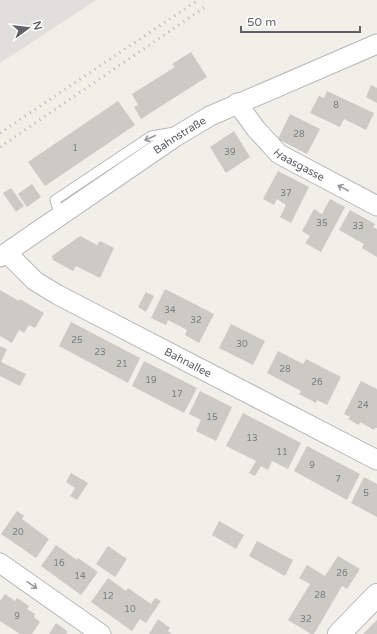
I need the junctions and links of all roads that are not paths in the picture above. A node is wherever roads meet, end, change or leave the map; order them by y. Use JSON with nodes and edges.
{"nodes":[{"id":1,"x":377,"y":44,"type":"edge"},
{"id":2,"x":238,"y":103,"type":"junction"},
{"id":3,"x":377,"y":206,"type":"edge"},
{"id":4,"x":3,"y":255,"type":"edge"},
{"id":5,"x":377,"y":460,"type":"edge"},
{"id":6,"x":0,"y":563,"type":"edge"},
{"id":7,"x":377,"y":595,"type":"edge"},
{"id":8,"x":101,"y":634,"type":"edge"},
{"id":9,"x":339,"y":634,"type":"edge"}],
"edges":[{"from":1,"to":2,"type":"street","name":"Bahnstraße"},
{"from":3,"to":2,"type":"street","name":"Haasgasse","one_way":true},
{"from":2,"to":4,"type":"street","name":"Bahnstraße"},
{"from":4,"to":5,"type":"street","name":"Bahnallee"},
{"from":6,"to":8,"type":"street","one_way":true},
{"from":7,"to":9,"type":"main road"}]}
